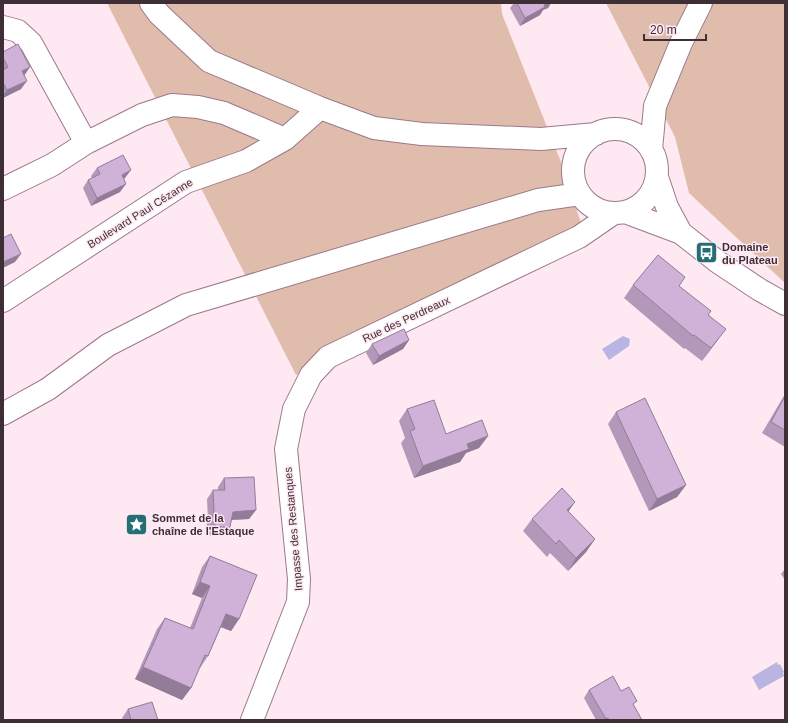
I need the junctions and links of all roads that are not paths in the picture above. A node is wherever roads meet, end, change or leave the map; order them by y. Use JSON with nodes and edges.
{"nodes":[{"id":1,"x":151,"y":3,"type":"edge"},
{"id":2,"x":701,"y":3,"type":"edge"},
{"id":3,"x":3,"y":26,"type":"edge"},
{"id":4,"x":655,"y":106,"type":"junction"},
{"id":5,"x":320,"y":108,"type":"junction"},
{"id":6,"x":631,"y":132,"type":"junction"},
{"id":7,"x":596,"y":134,"type":"junction"},
{"id":8,"x":285,"y":139,"type":"junction"},
{"id":9,"x":541,"y":139,"type":"junction"},
{"id":10,"x":86,"y":143,"type":"junction"},
{"id":11,"x":651,"y":150,"type":"junction"},
{"id":12,"x":656,"y":177,"type":"junction"},
{"id":13,"x":578,"y":183,"type":"junction"},
{"id":14,"x":3,"y":189,"type":"edge"},
{"id":15,"x":619,"y":212,"type":"junction"},
{"id":16,"x":681,"y":233,"type":"junction"},
{"id":17,"x":579,"y":236,"type":"junction"},
{"id":18,"x":3,"y":301,"type":"edge"},
{"id":19,"x":785,"y":304,"type":"edge"},
{"id":20,"x":3,"y":414,"type":"edge"},
{"id":21,"x":286,"y":449,"type":"joint"},
{"id":22,"x":252,"y":720,"type":"edge"}],
"edges":[{"from":1,"to":5,"type":"street"},
{"from":2,"to":4,"type":"street"},
{"from":3,"to":10,"type":"street"},
{"from":4,"to":6,"type":"street"},
{"from":4,"to":11,"type":"street"},
{"from":5,"to":8,"type":"street","name":"Boulevard Paul Cézanne"},
{"from":5,"to":9,"type":"street"},
{"from":6,"to":7,"type":"street"},
{"from":6,"to":11,"type":"street"},
{"from":7,"to":9,"type":"street"},
{"from":7,"to":13,"type":"street"},
{"from":8,"to":10,"type":"street"},
{"from":8,"to":18,"type":"street","name":"Boulevard Paul Cézanne"},
{"from":9,"to":13,"type":"street"},
{"from":10,"to":14,"type":"street"},
{"from":11,"to":12,"type":"street"},
{"from":12,"to":15,"type":"street"},
{"from":12,"to":16,"type":"street"},
{"from":13,"to":15,"type":"street"},
{"from":13,"to":17,"type":"street"},
{"from":13,"to":20,"type":"street"},
{"from":15,"to":16,"type":"street"},
{"from":15,"to":17,"type":"street","name":"Rue des Perdreaux"},
{"from":16,"to":19,"type":"street"},
{"from":17,"to":21,"type":"street","name":"Rue des Perdreaux"},
{"from":21,"to":22,"type":"street","name":"Impasse des Restanques"}]}
